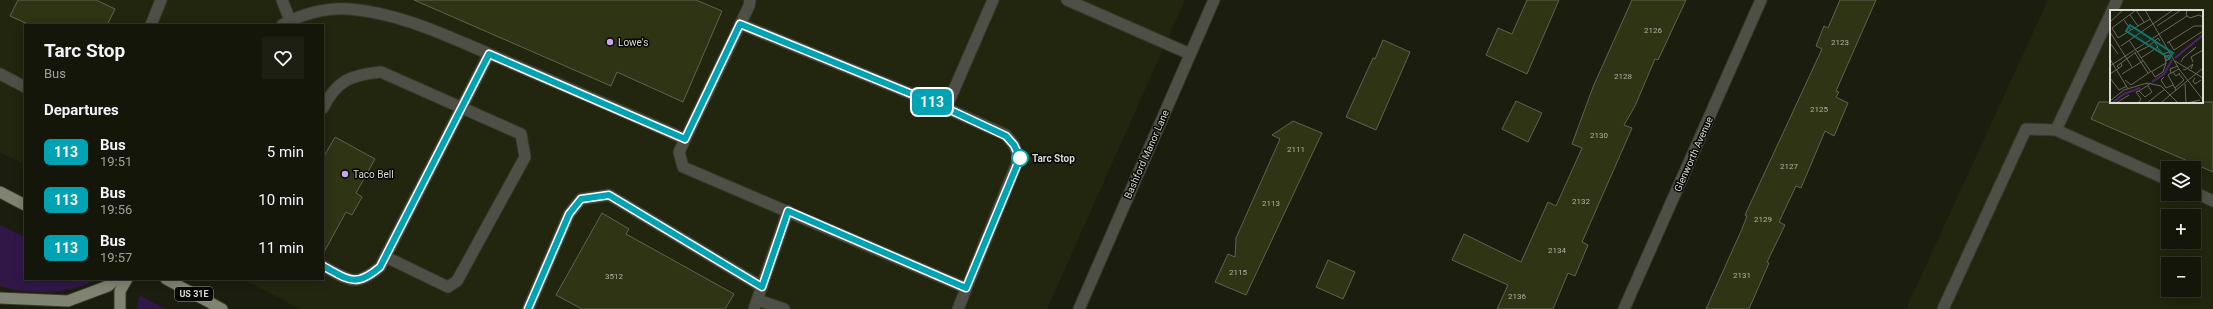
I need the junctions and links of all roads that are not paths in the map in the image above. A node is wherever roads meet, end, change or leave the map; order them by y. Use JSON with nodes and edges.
{"nodes":[{"id":1,"x":161,"y":0,"type":"edge"},
{"id":2,"x":282,"y":0,"type":"edge"},
{"id":3,"x":750,"y":0,"type":"edge"},
{"id":4,"x":993,"y":0,"type":"edge"},
{"id":5,"x":1067,"y":0,"type":"edge"},
{"id":6,"x":1214,"y":0,"type":"edge"},
{"id":7,"x":1761,"y":0,"type":"edge"},
{"id":8,"x":2117,"y":0,"type":"edge"},
{"id":9,"x":2112,"y":10,"type":"edge"},
{"id":10,"x":2110,"y":14,"type":"edge"},
{"id":11,"x":286,"y":23,"type":"edge"},
{"id":12,"x":152,"y":24,"type":"edge"},
{"id":13,"x":740,"y":24,"type":"junction"},
{"id":14,"x":489,"y":54,"type":"junction"},
{"id":15,"x":1190,"y":54,"type":"junction"},
{"id":16,"x":0,"y":74,"type":"edge"},
{"id":17,"x":24,"y":87,"type":"edge"},
{"id":18,"x":324,"y":107,"type":"edge"},
{"id":19,"x":462,"y":107,"type":"junction"},
{"id":20,"x":946,"y":108,"type":"junction"},
{"id":21,"x":2056,"y":130,"type":"junction"},
{"id":22,"x":685,"y":139,"type":"junction"},
{"id":23,"x":2161,"y":177,"type":"edge"},
{"id":24,"x":0,"y":192,"type":"edge"},
{"id":25,"x":2201,"y":195,"type":"edge"},
{"id":26,"x":2213,"y":201,"type":"edge"},
{"id":27,"x":24,"y":204,"type":"edge"},
{"id":28,"x":788,"y":211,"type":"junction"},
{"id":29,"x":386,"y":257,"type":"junction"},
{"id":30,"x":324,"y":267,"type":"edge"},
{"id":31,"x":115,"y":280,"type":"edge"},
{"id":32,"x":126,"y":280,"type":"edge"},
{"id":33,"x":168,"y":280,"type":"edge"},
{"id":34,"x":762,"y":287,"type":"junction"},
{"id":35,"x":966,"y":288,"type":"junction"},
{"id":36,"x":0,"y":298,"type":"edge"},
{"id":37,"x":756,"y":304,"type":"edge"},
{"id":38,"x":120,"y":309,"type":"edge"},
{"id":39,"x":222,"y":309,"type":"edge"},
{"id":40,"x":528,"y":309,"type":"edge"},
{"id":41,"x":784,"y":309,"type":"edge"},
{"id":42,"x":958,"y":309,"type":"edge"},
{"id":43,"x":1079,"y":309,"type":"edge"},
{"id":44,"x":1624,"y":309,"type":"edge"},
{"id":45,"x":1943,"y":309,"type":"edge"}],
"edges":[{"from":1,"to":12,"type":"street"},
{"from":2,"to":11,"type":"street"},
{"from":3,"to":13,"type":"street"},
{"from":4,"to":20,"type":"street"},
{"from":5,"to":15,"type":"street"},
{"from":6,"to":15,"type":"street","name":"Bashford Manor Lane"},
{"from":7,"to":44,"type":"street","name":"Glenworth Avenue"},
{"from":8,"to":9,"type":"street"},
{"from":10,"to":21,"type":"street"},
{"from":11,"to":14,"type":"street"},
{"from":13,"to":20,"type":"street"},
{"from":13,"to":22,"type":"street"},
{"from":14,"to":19,"type":"street"},
{"from":14,"to":22,"type":"street"},
{"from":15,"to":43,"type":"street","name":"Bashford Manor Lane"},
{"from":16,"to":17,"type":"street"},
{"from":18,"to":19,"type":"street"},
{"from":19,"to":29,"type":"street"},
{"from":19,"to":29,"type":"street"},
{"from":20,"to":35,"type":"street"},
{"from":21,"to":23,"type":"street"},
{"from":21,"to":45,"type":"street"},
{"from":22,"to":28,"type":"street"},
{"from":24,"to":27,"type":"main road"},
{"from":25,"to":26,"type":"street"},
{"from":28,"to":34,"type":"street"},
{"from":28,"to":35,"type":"street"},
{"from":29,"to":30,"type":"street"},
{"from":31,"to":36,"type":"main road"},
{"from":32,"to":38,"type":"main road"},
{"from":33,"to":39,"type":"main road","number":"US 31E"},
{"from":34,"to":37,"type":"street"},
{"from":34,"to":40,"type":"street"},
{"from":35,"to":42,"type":"street"},
{"from":37,"to":41,"type":"street"}]}
